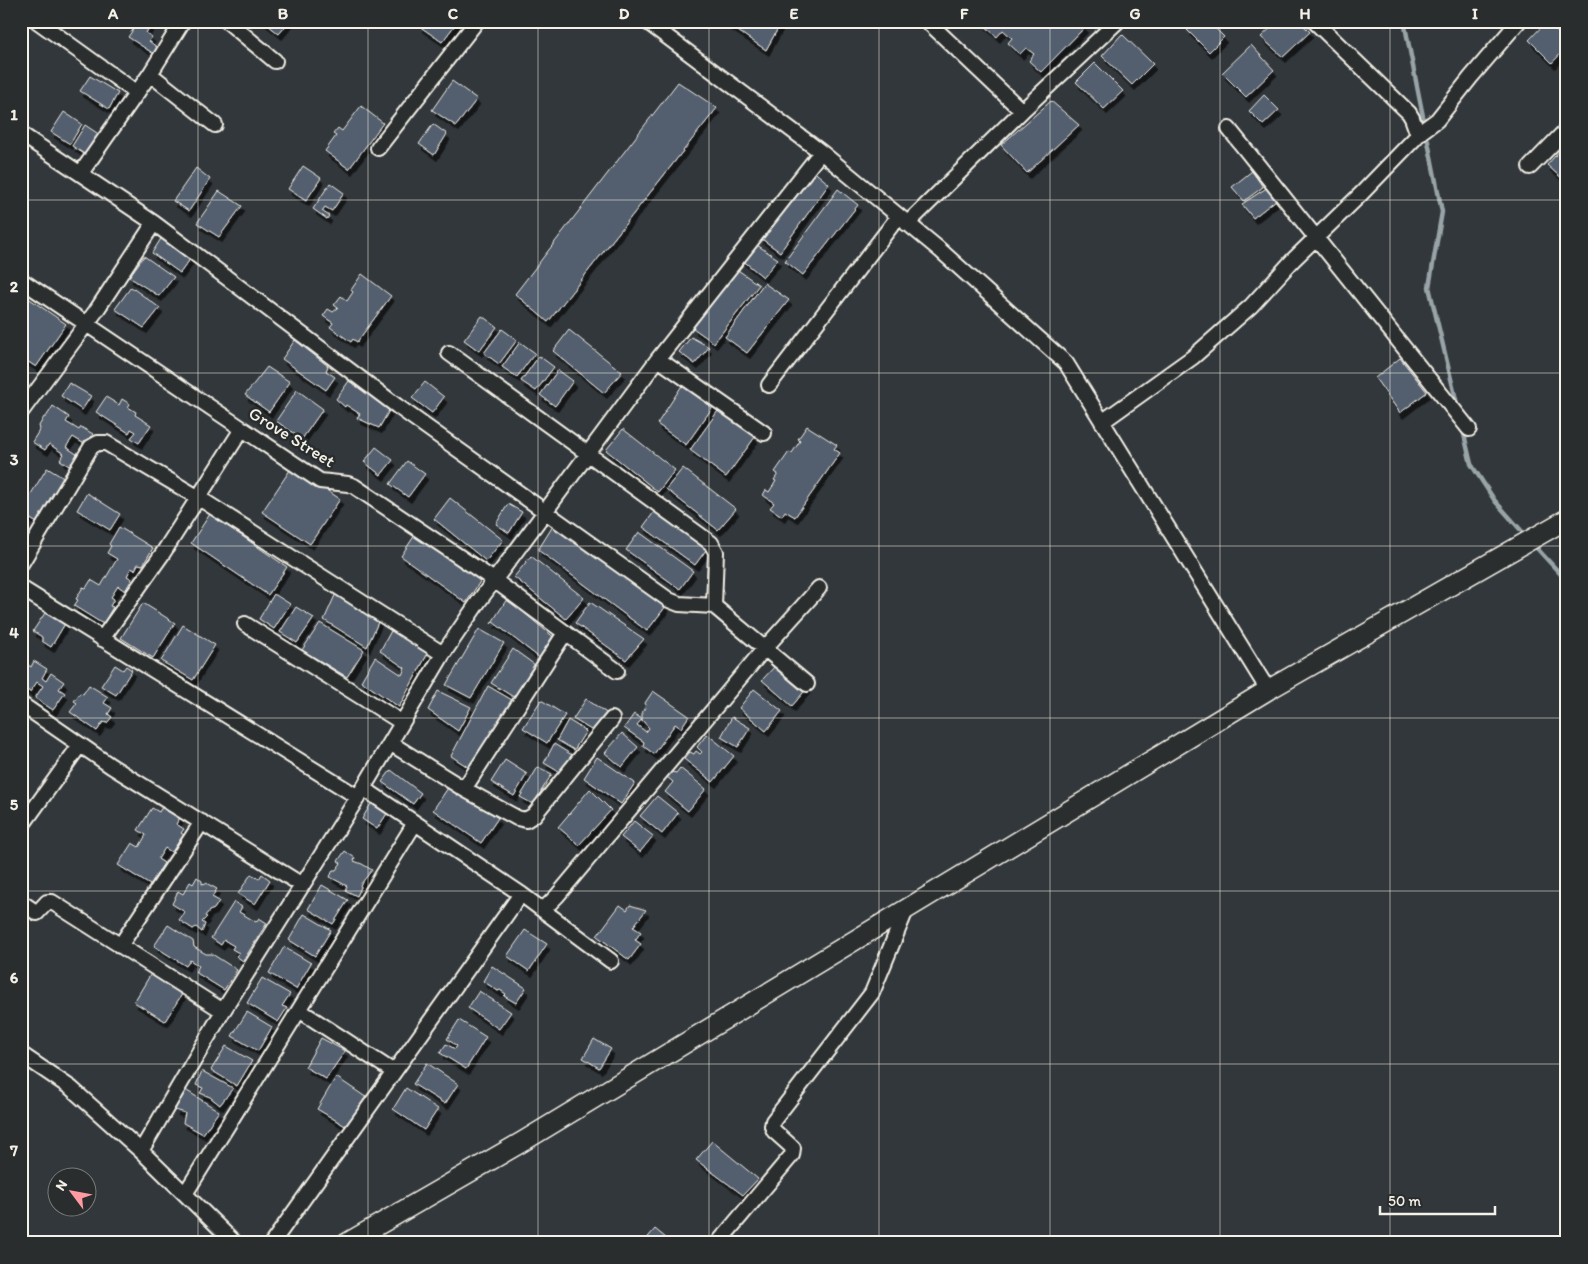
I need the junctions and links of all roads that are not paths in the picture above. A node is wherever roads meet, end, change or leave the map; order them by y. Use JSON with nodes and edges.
{"nodes":[{"id":1,"x":37,"y":21,"type":"edge"},
{"id":2,"x":183,"y":21,"type":"edge"},
{"id":3,"x":227,"y":21,"type":"edge"},
{"id":4,"x":476,"y":21,"type":"edge"},
{"id":5,"x":646,"y":21,"type":"edge"},
{"id":6,"x":927,"y":21,"type":"edge"},
{"id":7,"x":1118,"y":21,"type":"edge"},
{"id":8,"x":1314,"y":21,"type":"edge"},
{"id":9,"x":1519,"y":21,"type":"edge"},
{"id":10,"x":275,"y":61,"type":"dead end"},
{"id":11,"x":150,"y":74,"type":"junction"},
{"id":12,"x":137,"y":93,"type":"junction"},
{"id":13,"x":1022,"y":110,"type":"junction"},
{"id":14,"x":215,"y":125,"type":"dead end"},
{"id":15,"x":1229,"y":129,"type":"dead end"},
{"id":16,"x":1567,"y":129,"type":"edge"},
{"id":17,"x":1420,"y":133,"type":"junction"},
{"id":18,"x":21,"y":134,"type":"edge"},
{"id":19,"x":378,"y":148,"type":"dead end"},
{"id":20,"x":821,"y":152,"type":"junction"},
{"id":21,"x":1530,"y":167,"type":"dead end"},
{"id":22,"x":82,"y":173,"type":"junction"},
{"id":23,"x":903,"y":220,"type":"junction"},
{"id":24,"x":154,"y":223,"type":"junction"},
{"id":25,"x":1316,"y":238,"type":"junction"},
{"id":26,"x":21,"y":280,"type":"edge"},
{"id":27,"x":86,"y":324,"type":"junction"},
{"id":28,"x":448,"y":353,"type":"dead end"},
{"id":29,"x":658,"y":360,"type":"junction"},
{"id":30,"x":769,"y":385,"type":"dead end"},
{"id":31,"x":25,"y":397,"type":"edge"},
{"id":32,"x":21,"y":412,"type":"edge"},
{"id":33,"x":1102,"y":422,"type":"junction"},
{"id":34,"x":242,"y":429,"type":"junction"},
{"id":35,"x":1469,"y":429,"type":"dead end"},
{"id":36,"x":764,"y":433,"type":"dead end"},
{"id":37,"x":589,"y":454,"type":"junction"},
{"id":38,"x":199,"y":498,"type":"junction"},
{"id":39,"x":545,"y":512,"type":"junction"},
{"id":40,"x":1567,"y":519,"type":"edge"},
{"id":41,"x":21,"y":564,"type":"edge"},
{"id":42,"x":494,"y":580,"type":"junction"},
{"id":43,"x":21,"y":588,"type":"edge"},
{"id":44,"x":819,"y":588,"type":"dead end"},
{"id":45,"x":714,"y":606,"type":"junction"},
{"id":46,"x":245,"y":624,"type":"dead end"},
{"id":47,"x":565,"y":633,"type":"junction"},
{"id":48,"x":102,"y":639,"type":"junction"},
{"id":49,"x":765,"y":648,"type":"junction"},
{"id":50,"x":443,"y":654,"type":"junction"},
{"id":51,"x":617,"y":671,"type":"dead end"},
{"id":52,"x":807,"y":684,"type":"dead end"},
{"id":53,"x":1268,"y":690,"type":"junction"},
{"id":54,"x":21,"y":704,"type":"edge"},
{"id":55,"x":612,"y":720,"type":"dead end"},
{"id":56,"x":401,"y":722,"type":"junction"},
{"id":57,"x":390,"y":743,"type":"junction"},
{"id":58,"x":80,"y":745,"type":"junction"},
{"id":59,"x":464,"y":790,"type":"junction"},
{"id":60,"x":360,"y":792,"type":"junction"},
{"id":61,"x":26,"y":812,"type":"edge"},
{"id":62,"x":202,"y":822,"type":"junction"},
{"id":63,"x":415,"y":823,"type":"junction"},
{"id":64,"x":21,"y":827,"type":"edge"},
{"id":65,"x":302,"y":885,"type":"junction"},
{"id":66,"x":521,"y":894,"type":"junction"},
{"id":67,"x":21,"y":902,"type":"edge"},
{"id":68,"x":540,"y":908,"type":"junction"},
{"id":69,"x":906,"y":910,"type":"junction"},
{"id":70,"x":120,"y":946,"type":"junction"},
{"id":71,"x":611,"y":961,"type":"dead end"},
{"id":72,"x":299,"y":1010,"type":"junction"},
{"id":73,"x":223,"y":1011,"type":"junction"},
{"id":74,"x":21,"y":1054,"type":"edge"},
{"id":75,"x":394,"y":1072,"type":"junction"},
{"id":76,"x":141,"y":1151,"type":"junction"},
{"id":77,"x":185,"y":1194,"type":"junction"},
{"id":78,"x":235,"y":1243,"type":"edge"},
{"id":79,"x":272,"y":1243,"type":"edge"},
{"id":80,"x":347,"y":1243,"type":"edge"},
{"id":81,"x":718,"y":1243,"type":"edge"}],
"edges":[{"from":1,"to":12,"type":"street"},
{"from":2,"to":11,"type":"street"},
{"from":3,"to":10,"type":"street"},
{"from":4,"to":19,"type":"street"},
{"from":5,"to":20,"type":"street"},
{"from":6,"to":13,"type":"street"},
{"from":7,"to":13,"type":"street"},
{"from":8,"to":17,"type":"street"},
{"from":9,"to":17,"type":"street"},
{"from":11,"to":12,"type":"street"},
{"from":11,"to":14,"type":"street"},
{"from":12,"to":22,"type":"street"},
{"from":13,"to":23,"type":"street"},
{"from":15,"to":25,"type":"street"},
{"from":16,"to":21,"type":"street"},
{"from":17,"to":25,"type":"street"},
{"from":18,"to":22,"type":"street"},
{"from":20,"to":23,"type":"street"},
{"from":20,"to":29,"type":"street"},
{"from":22,"to":24,"type":"street"},
{"from":23,"to":30,"type":"street"},
{"from":23,"to":33,"type":"street"},
{"from":24,"to":27,"type":"street"},
{"from":24,"to":39,"type":"street"},
{"from":25,"to":33,"type":"street"},
{"from":25,"to":35,"type":"street"},
{"from":26,"to":27,"type":"street","name":"Grove Street"},
{"from":27,"to":31,"type":"street"},
{"from":27,"to":34,"type":"street","name":"Grove Street"},
{"from":28,"to":37,"type":"street"},
{"from":29,"to":36,"type":"street"},
{"from":29,"to":37,"type":"street"},
{"from":31,"to":32,"type":"street"},
{"from":33,"to":53,"type":"street"},
{"from":34,"to":38,"type":"street"},
{"from":34,"to":42,"type":"street","name":"Grove Street"},
{"from":37,"to":39,"type":"street"},
{"from":37,"to":45,"type":"street"},
{"from":38,"to":41,"type":"street"},
{"from":38,"to":48,"type":"street"},
{"from":38,"to":50,"type":"street"},
{"from":39,"to":42,"type":"street"},
{"from":39,"to":45,"type":"street"},
{"from":40,"to":53,"type":"street"},
{"from":42,"to":47,"type":"street","name":"Grove Street"},
{"from":42,"to":50,"type":"street"},
{"from":43,"to":48,"type":"street"},
{"from":44,"to":49,"type":"street"},
{"from":45,"to":49,"type":"street"},
{"from":46,"to":56,"type":"street"},
{"from":47,"to":51,"type":"street","name":"Grove Street"},
{"from":47,"to":59,"type":"street"},
{"from":48,"to":60,"type":"street"},
{"from":49,"to":52,"type":"street"},
{"from":49,"to":68,"type":"street"},
{"from":50,"to":56,"type":"street"},
{"from":53,"to":69,"type":"street"},
{"from":54,"to":58,"type":"street"},
{"from":55,"to":59,"type":"street"},
{"from":56,"to":57,"type":"street"},
{"from":57,"to":59,"type":"street"},
{"from":57,"to":60,"type":"street"},
{"from":58,"to":61,"type":"street"},
{"from":58,"to":62,"type":"street"},
{"from":60,"to":63,"type":"street"},
{"from":60,"to":65,"type":"street"},
{"from":61,"to":64,"type":"street"},
{"from":62,"to":65,"type":"street"},
{"from":62,"to":70,"type":"street"},
{"from":63,"to":66,"type":"street"},
{"from":63,"to":72,"type":"street"},
{"from":65,"to":73,"type":"street"},
{"from":66,"to":68,"type":"street"},
{"from":66,"to":75,"type":"street"},
{"from":67,"to":70,"type":"street"},
{"from":68,"to":71,"type":"street"},
{"from":69,"to":80,"type":"street"},
{"from":69,"to":81,"type":"street"},
{"from":70,"to":73,"type":"street"},
{"from":72,"to":75,"type":"street"},
{"from":72,"to":77,"type":"street"},
{"from":73,"to":76,"type":"street"},
{"from":74,"to":76,"type":"street"},
{"from":75,"to":79,"type":"street"},
{"from":76,"to":77,"type":"street"},
{"from":77,"to":78,"type":"street"}]}
